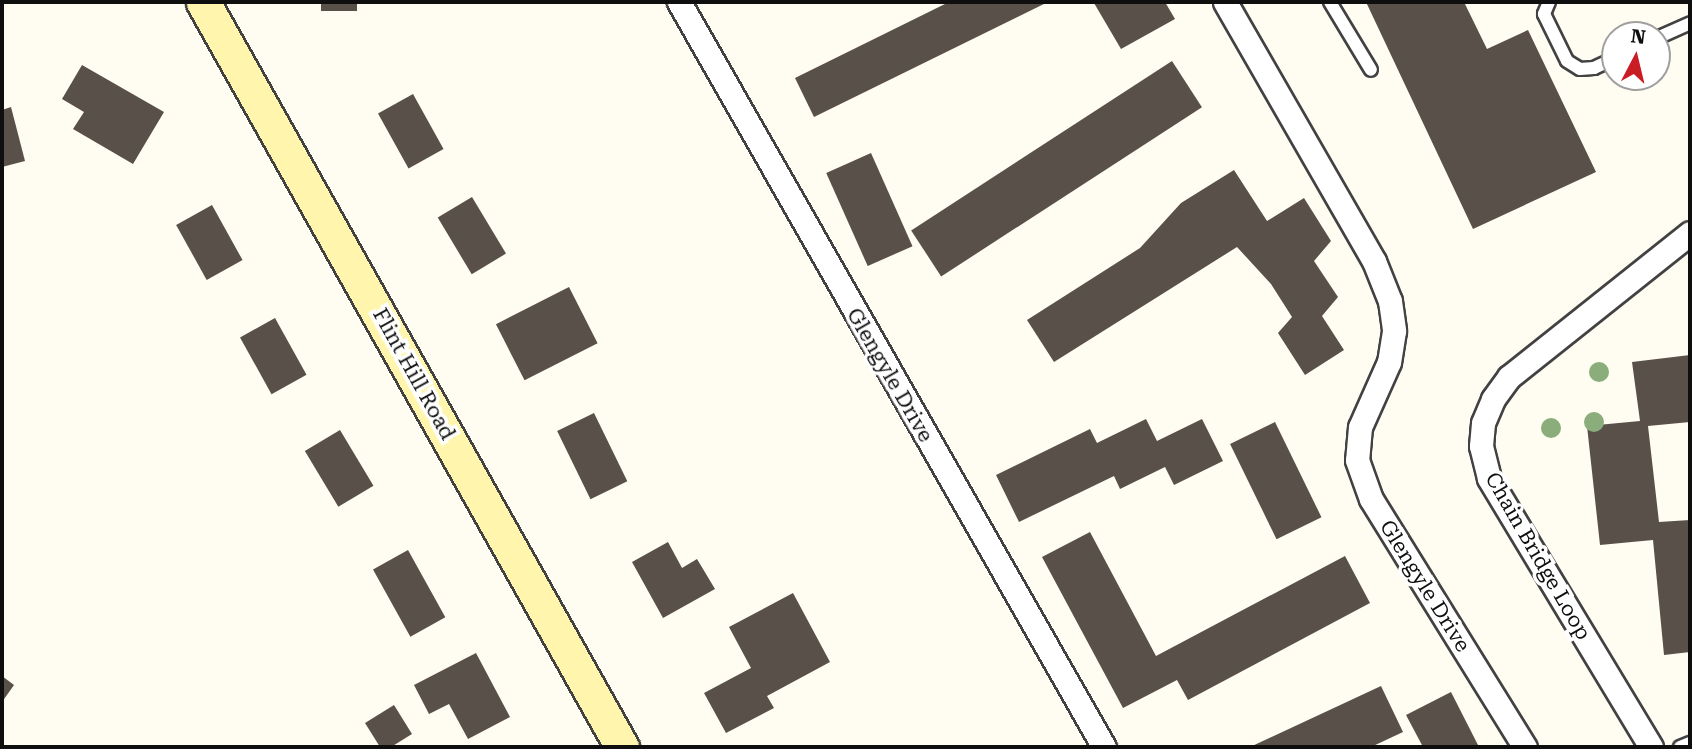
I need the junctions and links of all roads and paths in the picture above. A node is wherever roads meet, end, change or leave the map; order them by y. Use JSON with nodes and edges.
{"nodes":[{"id":1,"x":203,"y":2,"type":"edge"},
{"id":2,"x":679,"y":2,"type":"edge"},
{"id":3,"x":1225,"y":2,"type":"edge"},
{"id":4,"x":1330,"y":2,"type":"edge"},
{"id":5,"x":1549,"y":2,"type":"edge"},
{"id":6,"x":1690,"y":23,"type":"edge"},
{"id":7,"x":1671,"y":32,"type":"edge"},
{"id":8,"x":1601,"y":65,"type":"edge"},
{"id":9,"x":1371,"y":70,"type":"dead end"},
{"id":10,"x":1690,"y":233,"type":"edge"},
{"id":11,"x":1690,"y":743,"type":"edge"},
{"id":12,"x":622,"y":747,"type":"edge"},
{"id":13,"x":1104,"y":747,"type":"edge"},
{"id":14,"x":1525,"y":747,"type":"edge"},
{"id":15,"x":1651,"y":747,"type":"edge"},
{"id":16,"x":1680,"y":747,"type":"edge"}],
"edges":[{"from":1,"to":12,"type":"street","name":"Flint Hill Road"},
{"from":2,"to":13,"type":"street","name":"Glengyle Drive"},
{"from":3,"to":14,"type":"street","name":"Glengyle Drive"},
{"from":4,"to":9,"type":"lane"},
{"from":5,"to":8,"type":"lane"},
{"from":6,"to":7,"type":"lane"},
{"from":10,"to":15,"type":"street","name":"Chain Bridge Loop"},
{"from":11,"to":16,"type":"lane"}]}
